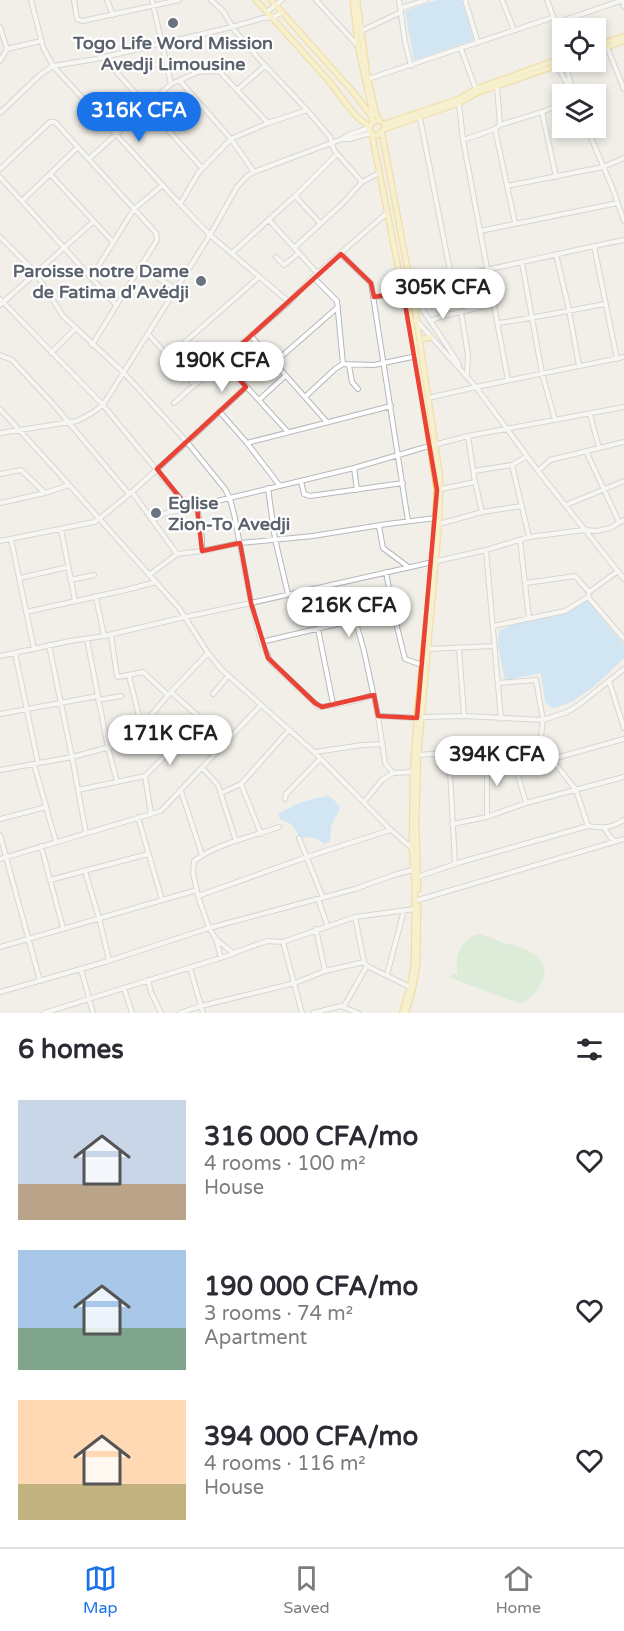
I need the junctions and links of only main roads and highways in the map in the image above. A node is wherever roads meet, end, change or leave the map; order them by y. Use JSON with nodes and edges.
{"nodes":[{"id":1,"x":256,"y":0,"type":"edge"},
{"id":2,"x":271,"y":0,"type":"edge"},
{"id":3,"x":355,"y":0,"type":"edge"},
{"id":4,"x":624,"y":36,"type":"edge"},
{"id":5,"x":624,"y":41,"type":"edge"},
{"id":6,"x":606,"y":44,"type":"edge"},
{"id":7,"x":606,"y":47,"type":"edge"},
{"id":8,"x":552,"y":62,"type":"edge"},
{"id":9,"x":552,"y":67,"type":"edge"},
{"id":10,"x":476,"y":91,"type":"junction"},
{"id":11,"x":368,"y":96,"type":"junction"},
{"id":12,"x":360,"y":101,"type":"junction"},
{"id":13,"x":376,"y":127,"type":"junction"},
{"id":14,"x":414,"y":320,"type":"junction"},
{"id":15,"x":431,"y":338,"type":"road end"},
{"id":16,"x":419,"y":343,"type":"junction"},
{"id":17,"x":432,"y":446,"type":"junction"},
{"id":18,"x":438,"y":521,"type":"junction"},
{"id":19,"x":434,"y":561,"type":"junction"},
{"id":20,"x":419,"y":717,"type":"junction"},
{"id":21,"x":415,"y":869,"type":"junction"},
{"id":22,"x":404,"y":1013,"type":"edge"}],
"edges":[{"from":1,"to":13,"type":"main road"},
{"from":2,"to":12,"type":"main road"},
{"from":3,"to":11,"type":"main road"},
{"from":3,"to":13,"type":"main road"},
{"from":4,"to":6,"type":"main road"},
{"from":5,"to":7,"type":"main road"},
{"from":8,"to":10,"type":"main road"},
{"from":9,"to":10,"type":"main road"},
{"from":10,"to":13,"type":"main road"},
{"from":10,"to":13,"type":"main road"},
{"from":11,"to":12,"type":"main road"},
{"from":11,"to":13,"type":"main road"},
{"from":12,"to":13,"type":"main road"},
{"from":13,"to":14,"type":"main road"},
{"from":13,"to":14,"type":"main road"},
{"from":14,"to":16,"type":"main road"},
{"from":14,"to":17,"type":"main road"},
{"from":15,"to":16,"type":"main road"},
{"from":16,"to":17,"type":"main road"},
{"from":17,"to":18,"type":"main road"},
{"from":17,"to":18,"type":"main road"},
{"from":18,"to":19,"type":"main road"},
{"from":19,"to":20,"type":"main road"},
{"from":19,"to":20,"type":"main road"},
{"from":20,"to":21,"type":"main road"},
{"from":20,"to":21,"type":"main road"},
{"from":21,"to":22,"type":"main road"},
{"from":21,"to":22,"type":"main road"}]}
